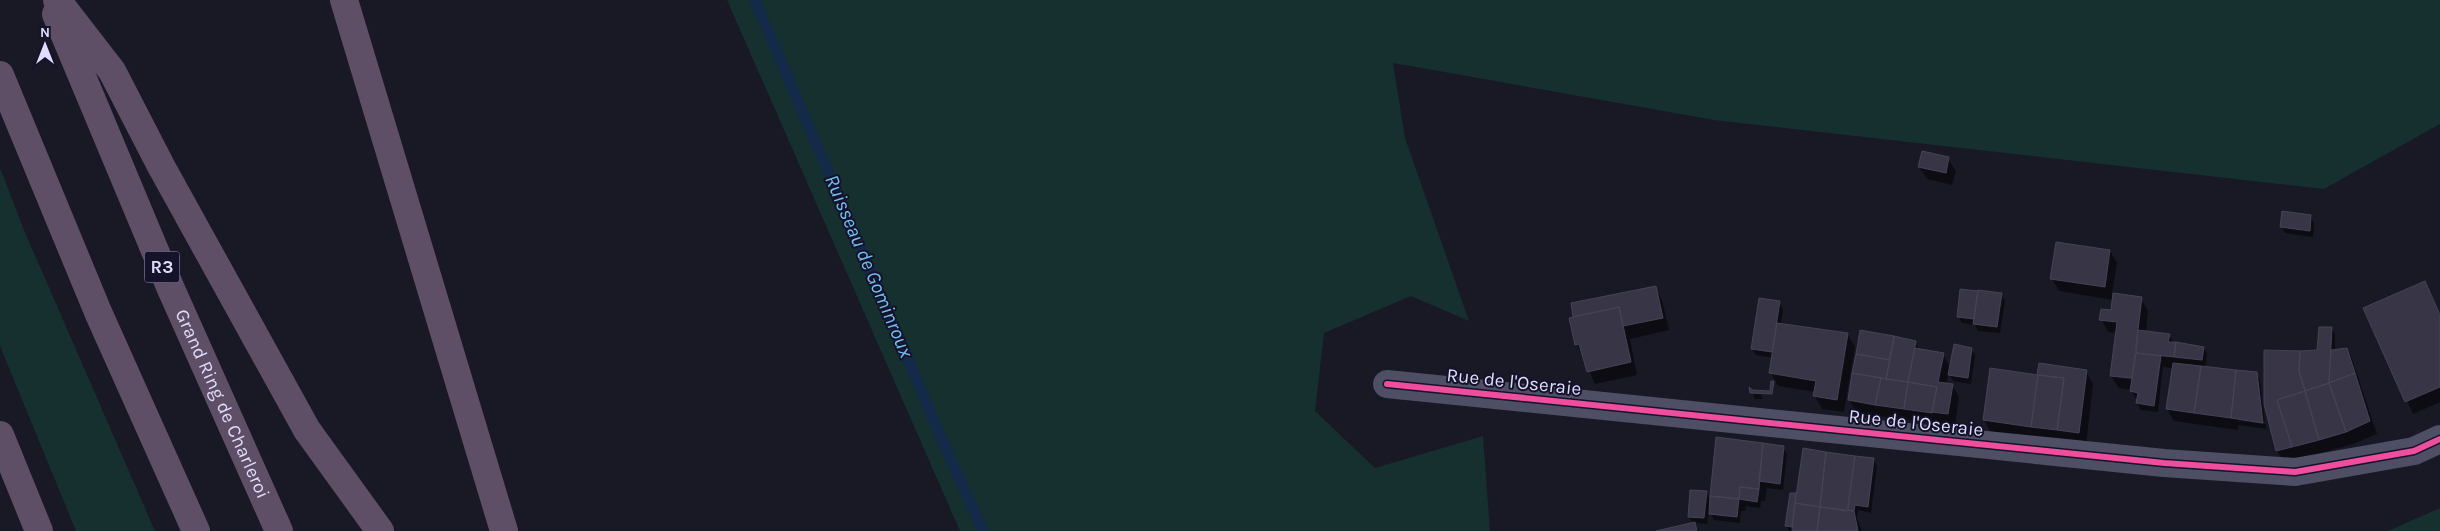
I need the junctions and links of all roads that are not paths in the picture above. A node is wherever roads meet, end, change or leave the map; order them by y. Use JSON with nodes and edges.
{"nodes":[{"id":1,"x":50,"y":0,"type":"edge"},
{"id":2,"x":56,"y":0,"type":"edge"},
{"id":3,"x":344,"y":0,"type":"edge"},
{"id":4,"x":0,"y":75,"type":"edge"},
{"id":5,"x":1387,"y":384,"type":"dead end"},
{"id":6,"x":0,"y":435,"type":"edge"},
{"id":7,"x":2440,"y":439,"type":"edge"},
{"id":8,"x":39,"y":531,"type":"edge"},
{"id":9,"x":196,"y":531,"type":"edge"},
{"id":10,"x":279,"y":531,"type":"edge"},
{"id":11,"x":380,"y":531,"type":"edge"},
{"id":12,"x":504,"y":531,"type":"edge"}],
"edges":[{"from":1,"to":10,"type":"highway","name":"Grand Ring de Charleroi","number":"R3"},
{"from":2,"to":11,"type":"highway"},
{"from":3,"to":12,"type":"highway"},
{"from":4,"to":9,"type":"highway"},
{"from":5,"to":7,"type":"street","name":"Rue de l'Oseraie"},
{"from":6,"to":8,"type":"highway"}]}
